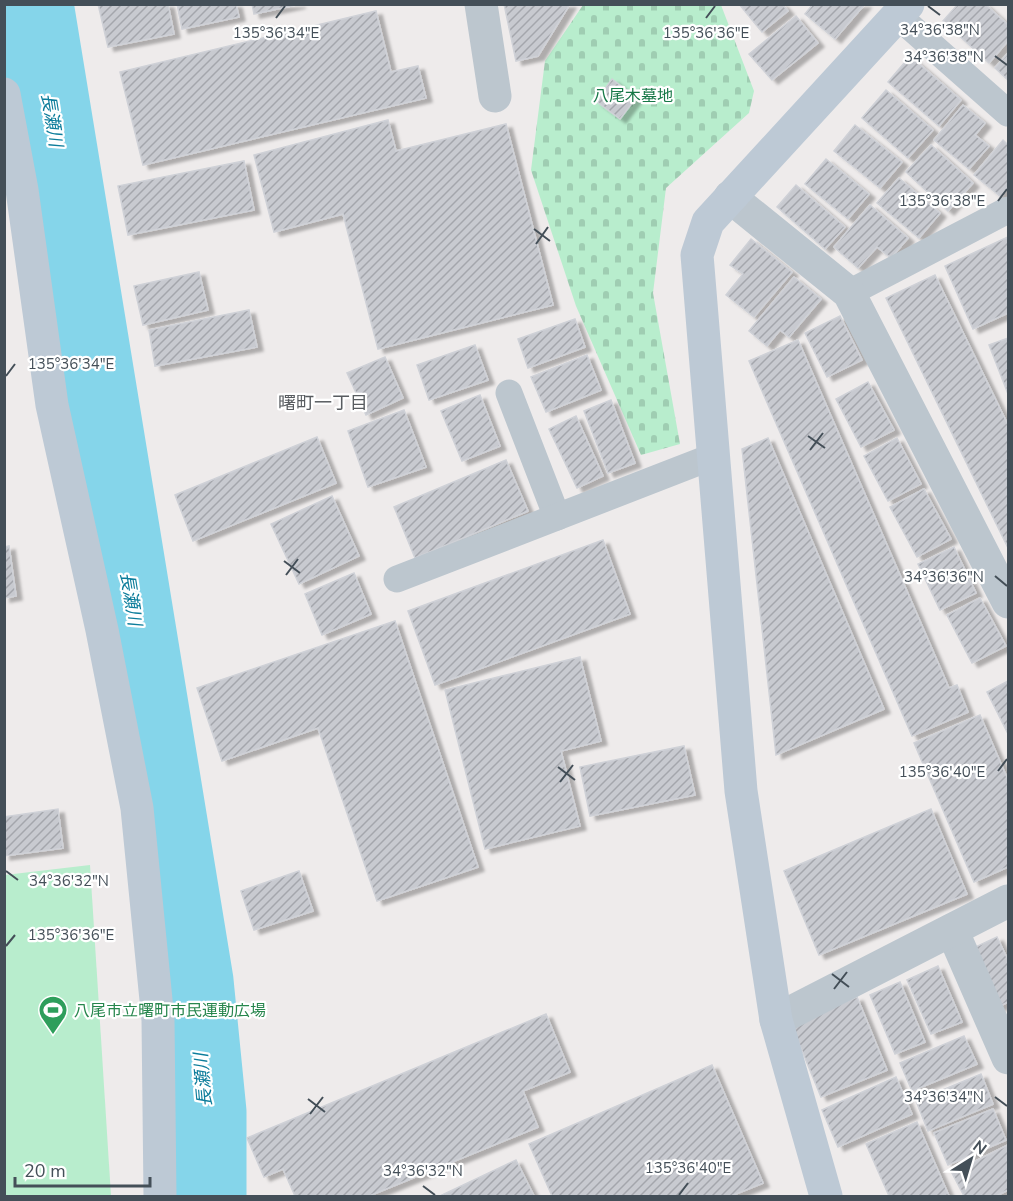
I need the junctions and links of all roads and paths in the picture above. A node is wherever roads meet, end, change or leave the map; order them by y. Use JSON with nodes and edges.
{"nodes":[{"id":1,"x":481,"y":4,"type":"edge"},
{"id":2,"x":903,"y":10,"type":"edge"},
{"id":3,"x":4,"y":94,"type":"edge"},
{"id":4,"x":495,"y":96,"type":"dead end"},
{"id":5,"x":1008,"y":113,"type":"edge"},
{"id":6,"x":730,"y":197,"type":"junction"},
{"id":7,"x":1008,"y":210,"type":"edge"},
{"id":8,"x":849,"y":293,"type":"junction"},
{"id":9,"x":509,"y":393,"type":"dead end"},
{"id":10,"x":714,"y":456,"type":"junction"},
{"id":11,"x":557,"y":517,"type":"junction"},
{"id":12,"x":397,"y":579,"type":"dead end"},
{"id":13,"x":1008,"y":602,"type":"edge"},
{"id":14,"x":1008,"y":901,"type":"edge"},
{"id":15,"x":952,"y":930,"type":"junction"},
{"id":16,"x":776,"y":1020,"type":"junction"},
{"id":17,"x":1008,"y":1058,"type":"edge"},
{"id":18,"x":819,"y":1194,"type":"edge"},
{"id":19,"x":160,"y":1197,"type":"edge"}],
"edges":[{"from":1,"to":4,"type":"street"},
{"from":2,"to":5,"type":"lane"},
{"from":2,"to":6,"type":"street"},
{"from":3,"to":19,"type":"street"},
{"from":6,"to":8,"type":"street"},
{"from":6,"to":10,"type":"street"},
{"from":7,"to":8,"type":"lane"},
{"from":8,"to":13,"type":"street"},
{"from":9,"to":11,"type":"lane"},
{"from":10,"to":11,"type":"lane"},
{"from":10,"to":16,"type":"street"},
{"from":11,"to":12,"type":"lane"},
{"from":14,"to":15,"type":"street"},
{"from":15,"to":16,"type":"street"},
{"from":15,"to":17,"type":"street"},
{"from":16,"to":18,"type":"street"}]}
